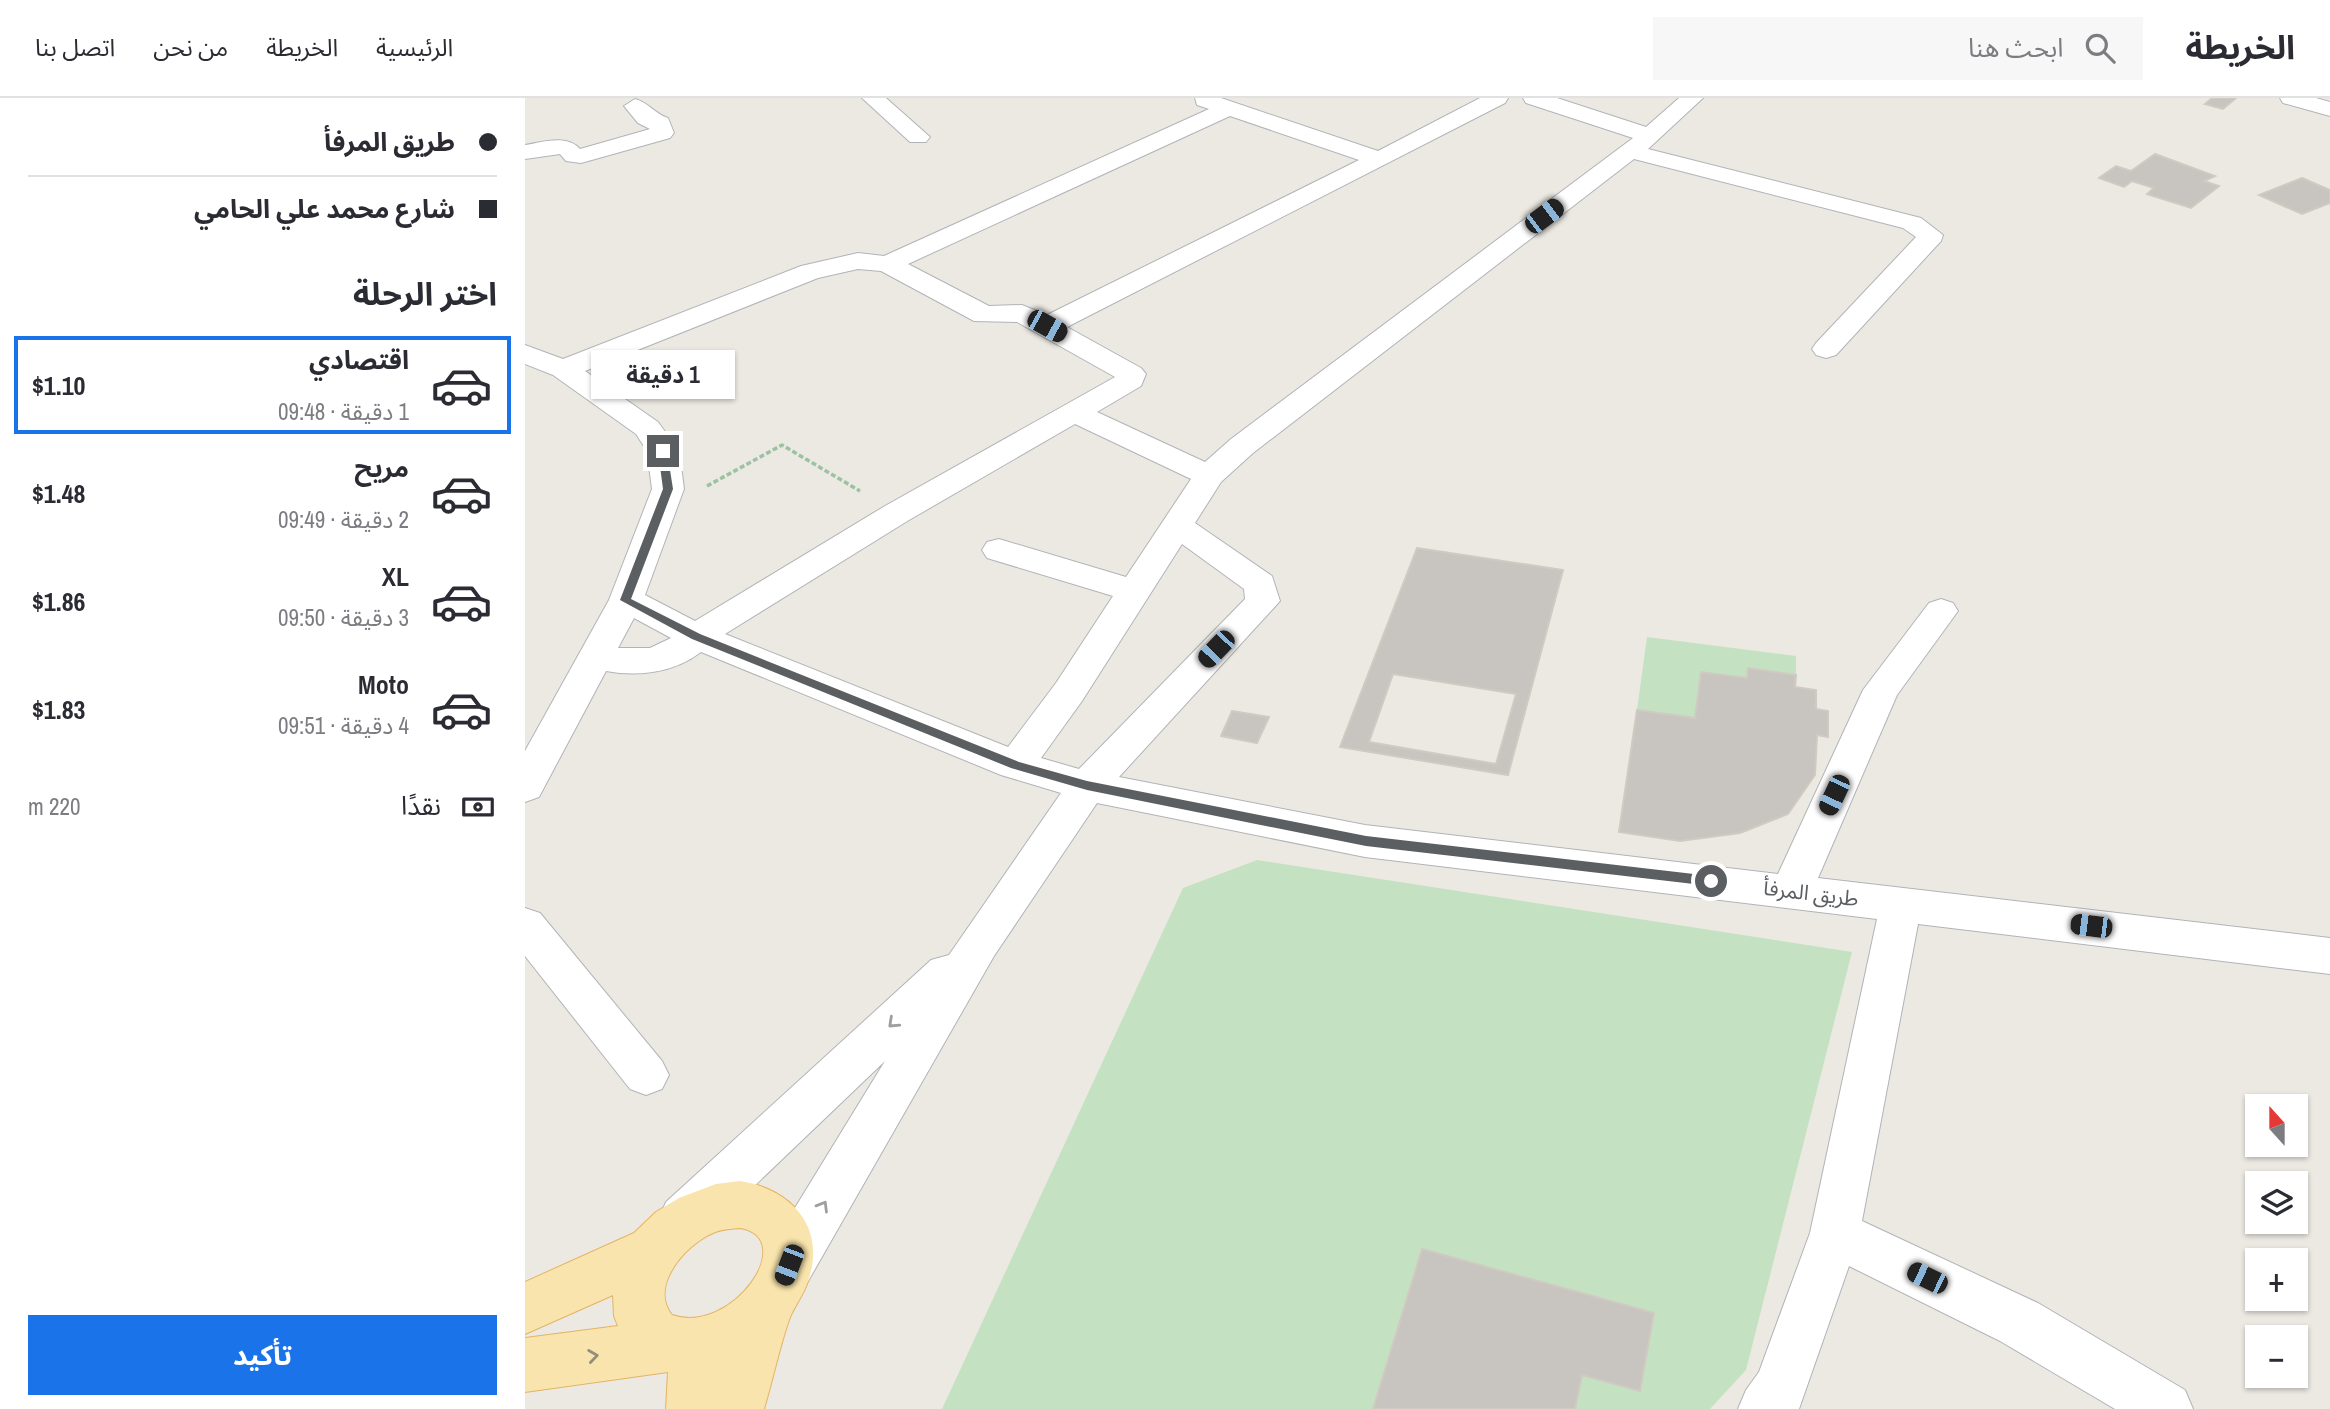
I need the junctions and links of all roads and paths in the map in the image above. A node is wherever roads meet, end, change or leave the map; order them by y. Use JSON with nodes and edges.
{"nodes":[{"id":1,"x":873,"y":98,"type":"edge"},
{"id":2,"x":1200,"y":98,"type":"edge"},
{"id":3,"x":1497,"y":98,"type":"edge"},
{"id":4,"x":1534,"y":98,"type":"edge"},
{"id":5,"x":1692,"y":98,"type":"edge"},
{"id":6,"x":2291,"y":98,"type":"edge"},
{"id":7,"x":635,"y":106,"type":"dead end"},
{"id":8,"x":1229,"y":108,"type":"junction"},
{"id":9,"x":2330,"y":109,"type":"edge"},
{"id":10,"x":919,"y":137,"type":"dead end"},
{"id":11,"x":1640,"y":143,"type":"junction"},
{"id":12,"x":525,"y":152,"type":"edge"},
{"id":13,"x":1380,"y":159,"type":"junction"},
{"id":14,"x":887,"y":264,"type":"junction"},
{"id":15,"x":1047,"y":326,"type":"junction"},
{"id":16,"x":1826,"y":349,"type":"dead end"},
{"id":17,"x":525,"y":354,"type":"edge"},
{"id":18,"x":563,"y":369,"type":"junction"},
{"id":19,"x":1073,"y":412,"type":"junction"},
{"id":20,"x":1209,"y":476,"type":"junction"},
{"id":21,"x":668,"y":489,"type":"junction"},
{"id":22,"x":897,"y":513,"type":"junction"},
{"id":23,"x":1178,"y":526,"type":"junction"},
{"id":24,"x":999,"y":550,"type":"dead end"},
{"id":25,"x":1135,"y":591,"type":"junction"},
{"id":26,"x":626,"y":600,"type":"junction"},
{"id":27,"x":1941,"y":611,"type":"dead end"},
{"id":28,"x":696,"y":636,"type":"junction"},
{"id":29,"x":597,"y":657,"type":"junction"},
{"id":30,"x":1015,"y":765,"type":"junction"},
{"id":31,"x":1087,"y":786,"type":"junction"},
{"id":32,"x":525,"y":787,"type":"edge"},
{"id":33,"x":1791,"y":891,"type":"junction"},
{"id":34,"x":1901,"y":904,"type":"junction"},
{"id":35,"x":525,"y":925,"type":"edge"},
{"id":36,"x":979,"y":943,"type":"junction"},
{"id":37,"x":2330,"y":956,"type":"edge"},
{"id":38,"x":646,"y":1075,"type":"dead end"},
{"id":39,"x":1835,"y":1233,"type":"junction"},
{"id":40,"x":666,"y":1238,"type":"junction"},
{"id":41,"x":777,"y":1287,"type":"junction"},
{"id":42,"x":525,"y":1308,"type":"edge"},
{"id":43,"x":685,"y":1345,"type":"junction"},
{"id":44,"x":525,"y":1366,"type":"edge"},
{"id":45,"x":693,"y":1409,"type":"edge"},
{"id":46,"x":737,"y":1409,"type":"edge"},
{"id":47,"x":1765,"y":1409,"type":"edge"},
{"id":48,"x":2165,"y":1409,"type":"edge"}],
"edges":[{"from":1,"to":10,"type":"street"},
{"from":2,"to":8,"type":"street"},
{"from":3,"to":13,"type":"street"},
{"from":4,"to":11,"type":"street"},
{"from":5,"to":11,"type":"street"},
{"from":6,"to":9,"type":"street"},
{"from":7,"to":12,"type":"street"},
{"from":8,"to":13,"type":"street"},
{"from":8,"to":14,"type":"street"},
{"from":11,"to":16,"type":"street"},
{"from":11,"to":20,"type":"street"},
{"from":13,"to":15,"type":"street"},
{"from":14,"to":15,"type":"street"},
{"from":14,"to":18,"type":"street"},
{"from":15,"to":19,"type":"street"},
{"from":17,"to":18,"type":"street"},
{"from":18,"to":21,"type":"street"},
{"from":19,"to":20,"type":"street"},
{"from":19,"to":22,"type":"street"},
{"from":20,"to":23,"type":"street"},
{"from":21,"to":22,"type":"path"},
{"from":21,"to":26,"type":"street"},
{"from":22,"to":28,"type":"street"},
{"from":23,"to":25,"type":"street"},
{"from":23,"to":31,"type":"street"},
{"from":24,"to":25,"type":"street"},
{"from":25,"to":30,"type":"street"},
{"from":26,"to":28,"type":"street","name":"طريق المرفأ"},
{"from":26,"to":29,"type":"street"},
{"from":27,"to":33,"type":"street"},
{"from":28,"to":29,"type":"street"},
{"from":28,"to":30,"type":"street","name":"طريق المرفأ"},
{"from":29,"to":32,"type":"street"},
{"from":30,"to":31,"type":"street","name":"طريق المرفأ"},
{"from":31,"to":33,"type":"street","name":"طريق المرفأ"},
{"from":31,"to":36,"type":"street"},
{"from":33,"to":34,"type":"street","name":"طريق المرفأ"},
{"from":34,"to":37,"type":"street","name":"طريق المرفأ"},
{"from":34,"to":39,"type":"street"},
{"from":35,"to":38,"type":"street"},
{"from":36,"to":40,"type":"street","one_way":true},
{"from":41,"to":36,"type":"street","one_way":true},
{"from":39,"to":47,"type":"street"},
{"from":39,"to":48,"type":"street"},
{"from":40,"to":41,"type":"main road"},
{"from":40,"to":42,"type":"main road"},
{"from":40,"to":43,"type":"main road"},
{"from":41,"to":43,"type":"main road"},
{"from":41,"to":46,"type":"main road"},
{"from":44,"to":43,"type":"main road","one_way":true},
{"from":43,"to":45,"type":"main road"}]}
